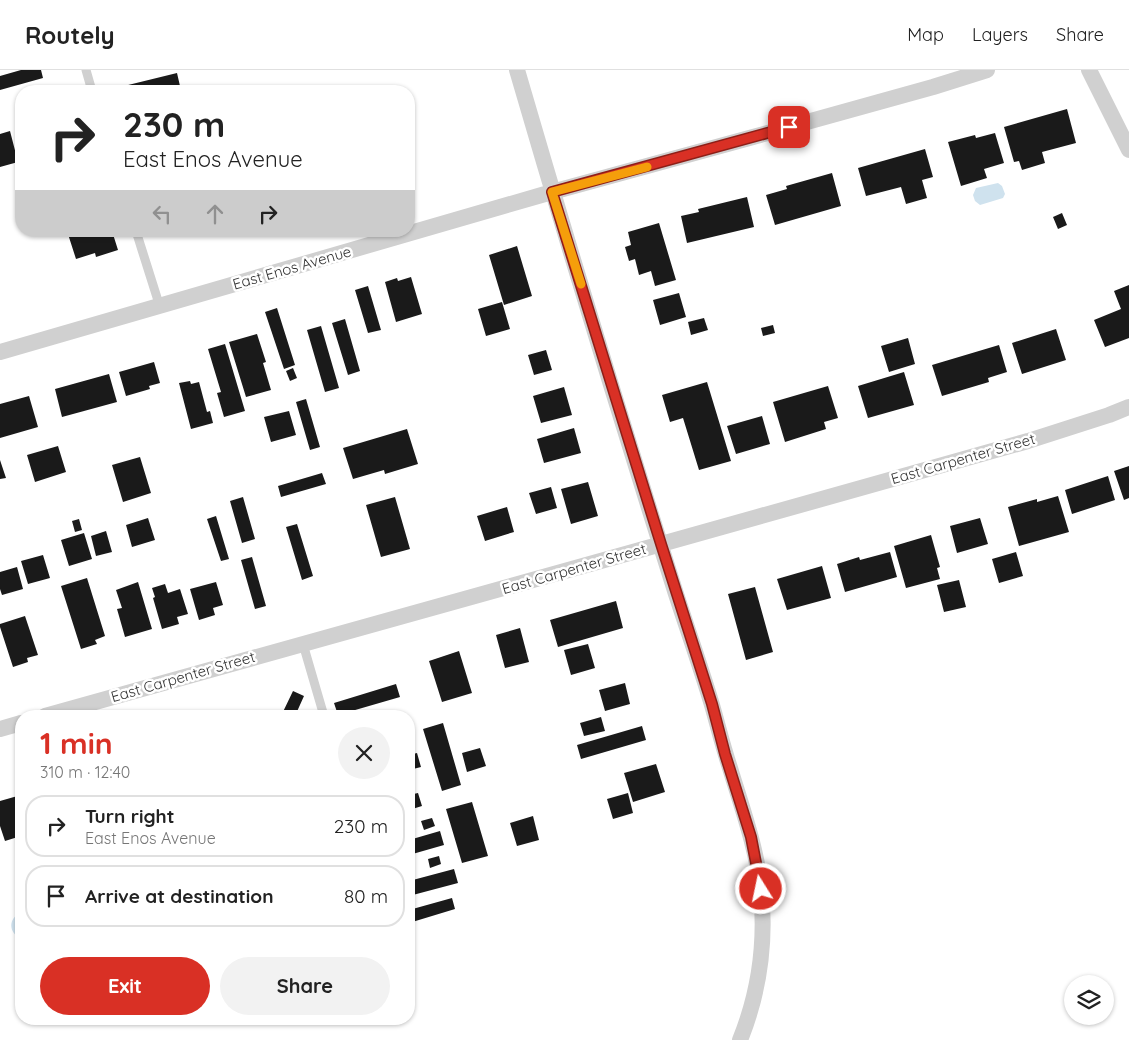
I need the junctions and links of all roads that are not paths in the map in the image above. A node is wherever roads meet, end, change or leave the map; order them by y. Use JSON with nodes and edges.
{"nodes":[{"id":1,"x":86,"y":70,"type":"edge"},
{"id":2,"x":517,"y":70,"type":"edge"},
{"id":3,"x":988,"y":70,"type":"edge"},
{"id":4,"x":1089,"y":70,"type":"edge"},
{"id":5,"x":90,"y":85,"type":"edge"},
{"id":6,"x":1129,"y":150,"type":"edge"},
{"id":7,"x":552,"y":192,"type":"junction"},
{"id":8,"x":415,"y":232,"type":"edge"},
{"id":9,"x":138,"y":237,"type":"edge"},
{"id":10,"x":399,"y":237,"type":"edge"},
{"id":11,"x":160,"y":307,"type":"junction"},
{"id":12,"x":0,"y":352,"type":"edge"},
{"id":13,"x":1129,"y":407,"type":"edge"},
{"id":14,"x":661,"y":544,"type":"junction"},
{"id":15,"x":303,"y":644,"type":"junction"},
{"id":16,"x":66,"y":710,"type":"edge"},
{"id":17,"x":322,"y":710,"type":"edge"},
{"id":18,"x":15,"y":725,"type":"edge"},
{"id":19,"x":0,"y":729,"type":"edge"},
{"id":20,"x":740,"y":1040,"type":"edge"}],
"edges":[{"from":1,"to":5,"type":"lane"},
{"from":2,"to":7,"type":"street"},
{"from":3,"to":7,"type":"street","name":"East Enos Avenue"},
{"from":4,"to":6,"type":"street"},
{"from":7,"to":8,"type":"street","name":"East Enos Avenue"},
{"from":7,"to":14,"type":"street"},
{"from":9,"to":11,"type":"lane"},
{"from":10,"to":11,"type":"street","name":"East Enos Avenue"},
{"from":11,"to":12,"type":"street","name":"East Enos Avenue"},
{"from":13,"to":14,"type":"street","name":"East Carpenter Street"},
{"from":14,"to":15,"type":"street","name":"East Carpenter Street"},
{"from":14,"to":20,"type":"street"},
{"from":15,"to":16,"type":"street","name":"East Carpenter Street"},
{"from":15,"to":17,"type":"lane"},
{"from":18,"to":19,"type":"street"}]}
